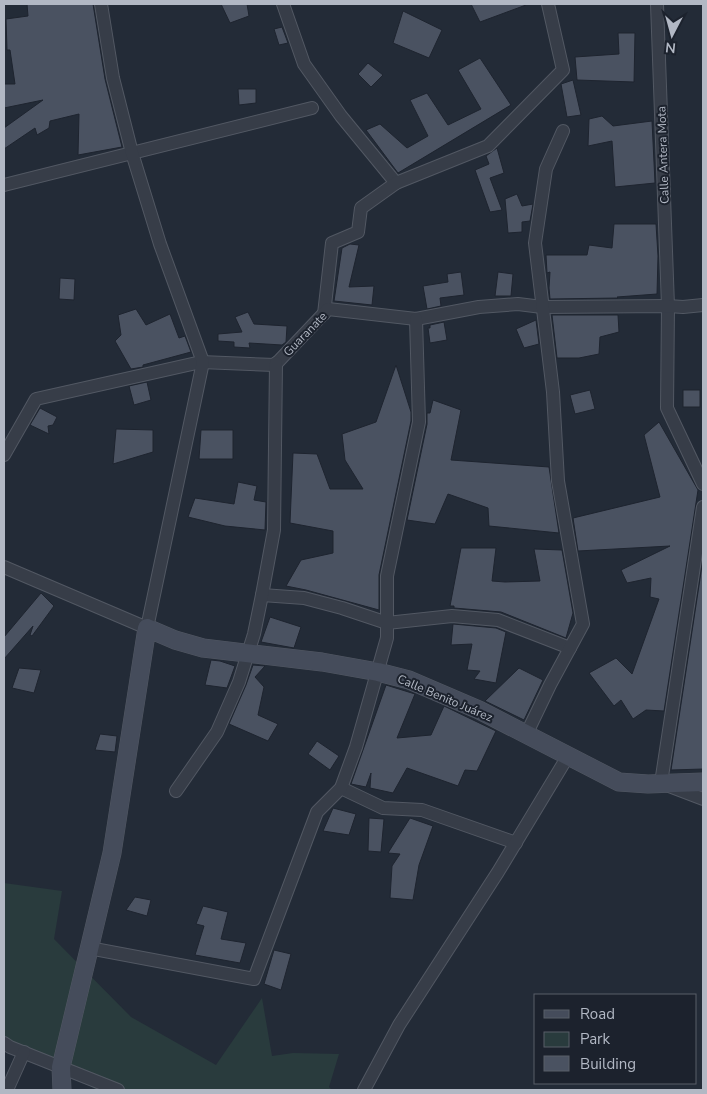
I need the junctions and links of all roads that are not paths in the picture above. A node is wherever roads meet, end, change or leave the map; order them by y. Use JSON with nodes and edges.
{"nodes":[{"id":1,"x":101,"y":4,"type":"edge"},
{"id":2,"x":283,"y":4,"type":"edge"},
{"id":3,"x":548,"y":4,"type":"edge"},
{"id":4,"x":657,"y":4,"type":"edge"},
{"id":5,"x":312,"y":108,"type":"dead end"},
{"id":6,"x":563,"y":131,"type":"dead end"},
{"id":7,"x":132,"y":153,"type":"junction"},
{"id":8,"x":396,"y":183,"type":"junction"},
{"id":9,"x":4,"y":185,"type":"edge"},
{"id":10,"x":668,"y":306,"type":"junction"},
{"id":11,"x":703,"y":306,"type":"edge"},
{"id":12,"x":542,"y":307,"type":"junction"},
{"id":13,"x":324,"y":314,"type":"junction"},
{"id":14,"x":416,"y":319,"type":"junction"},
{"id":15,"x":203,"y":362,"type":"junction"},
{"id":16,"x":276,"y":363,"type":"junction"},
{"id":17,"x":4,"y":455,"type":"edge"},
{"id":18,"x":703,"y":484,"type":"edge"},
{"id":19,"x":703,"y":507,"type":"edge"},
{"id":20,"x":4,"y":567,"type":"edge"},
{"id":21,"x":262,"y":595,"type":"junction"},
{"id":22,"x":387,"y":623,"type":"junction"},
{"id":23,"x":146,"y":628,"type":"junction"},
{"id":24,"x":570,"y":648,"type":"junction"},
{"id":25,"x":248,"y":653,"type":"junction"},
{"id":26,"x":378,"y":672,"type":"junction"},
{"id":27,"x":526,"y":735,"type":"junction"},
{"id":28,"x":568,"y":756,"type":"junction"},
{"id":29,"x":703,"y":782,"type":"edge"},
{"id":30,"x":661,"y":783,"type":"junction"},
{"id":31,"x":341,"y":788,"type":"junction"},
{"id":32,"x":176,"y":791,"type":"dead end"},
{"id":33,"x":703,"y":799,"type":"edge"},
{"id":34,"x":516,"y":843,"type":"junction"},
{"id":35,"x":90,"y":948,"type":"junction"},
{"id":36,"x":4,"y":1043,"type":"edge"},
{"id":37,"x":24,"y":1052,"type":"junction"},
{"id":38,"x":61,"y":1067,"type":"junction"},
{"id":39,"x":7,"y":1090,"type":"edge"},
{"id":40,"x":62,"y":1090,"type":"edge"},
{"id":41,"x":118,"y":1090,"type":"edge"},
{"id":42,"x":364,"y":1090,"type":"edge"}],
"edges":[{"from":1,"to":7,"type":"street"},
{"from":2,"to":8,"type":"street"},
{"from":3,"to":8,"type":"street"},
{"from":4,"to":10,"type":"street","name":"Calle Antera Mota"},
{"from":5,"to":7,"type":"street"},
{"from":6,"to":12,"type":"street"},
{"from":7,"to":9,"type":"street"},
{"from":7,"to":15,"type":"street"},
{"from":8,"to":13,"type":"street"},
{"from":10,"to":11,"type":"street","name":"Guaranate"},
{"from":10,"to":12,"type":"street","name":"Guaranate"},
{"from":10,"to":18,"type":"street","name":"Calle Antera Mota"},
{"from":12,"to":14,"type":"street","name":"Guaranate"},
{"from":12,"to":24,"type":"street"},
{"from":13,"to":14,"type":"street","name":"Guaranate"},
{"from":13,"to":16,"type":"street","name":"Guaranate"},
{"from":14,"to":22,"type":"street"},
{"from":15,"to":16,"type":"street","name":"Guaranate"},
{"from":15,"to":17,"type":"street","name":"Guaranate"},
{"from":15,"to":23,"type":"street"},
{"from":16,"to":21,"type":"street"},
{"from":19,"to":30,"type":"street"},
{"from":20,"to":23,"type":"street"},
{"from":21,"to":22,"type":"street"},
{"from":21,"to":25,"type":"street"},
{"from":22,"to":24,"type":"street"},
{"from":22,"to":26,"type":"street"},
{"from":23,"to":25,"type":"main road","name":"Calle Benito Juárez"},
{"from":23,"to":35,"type":"main road"},
{"from":24,"to":27,"type":"street"},
{"from":25,"to":26,"type":"main road","name":"Calle Benito Juárez"},
{"from":25,"to":32,"type":"street"},
{"from":26,"to":27,"type":"main road","name":"Calle Benito Juárez"},
{"from":26,"to":31,"type":"street"},
{"from":27,"to":28,"type":"main road","name":"Calle Benito Juárez"},
{"from":28,"to":30,"type":"main road","name":"Calle Benito Juárez"},
{"from":28,"to":34,"type":"street"},
{"from":29,"to":30,"type":"main road","name":"Calle Benito Juárez"},
{"from":30,"to":33,"type":"street"},
{"from":31,"to":34,"type":"street"},
{"from":31,"to":35,"type":"street"},
{"from":34,"to":42,"type":"street"},
{"from":35,"to":38,"type":"main road"},
{"from":36,"to":37,"type":"street"},
{"from":37,"to":38,"type":"street"},
{"from":37,"to":39,"type":"street"},
{"from":38,"to":40,"type":"main road"},
{"from":38,"to":41,"type":"street"}]}
